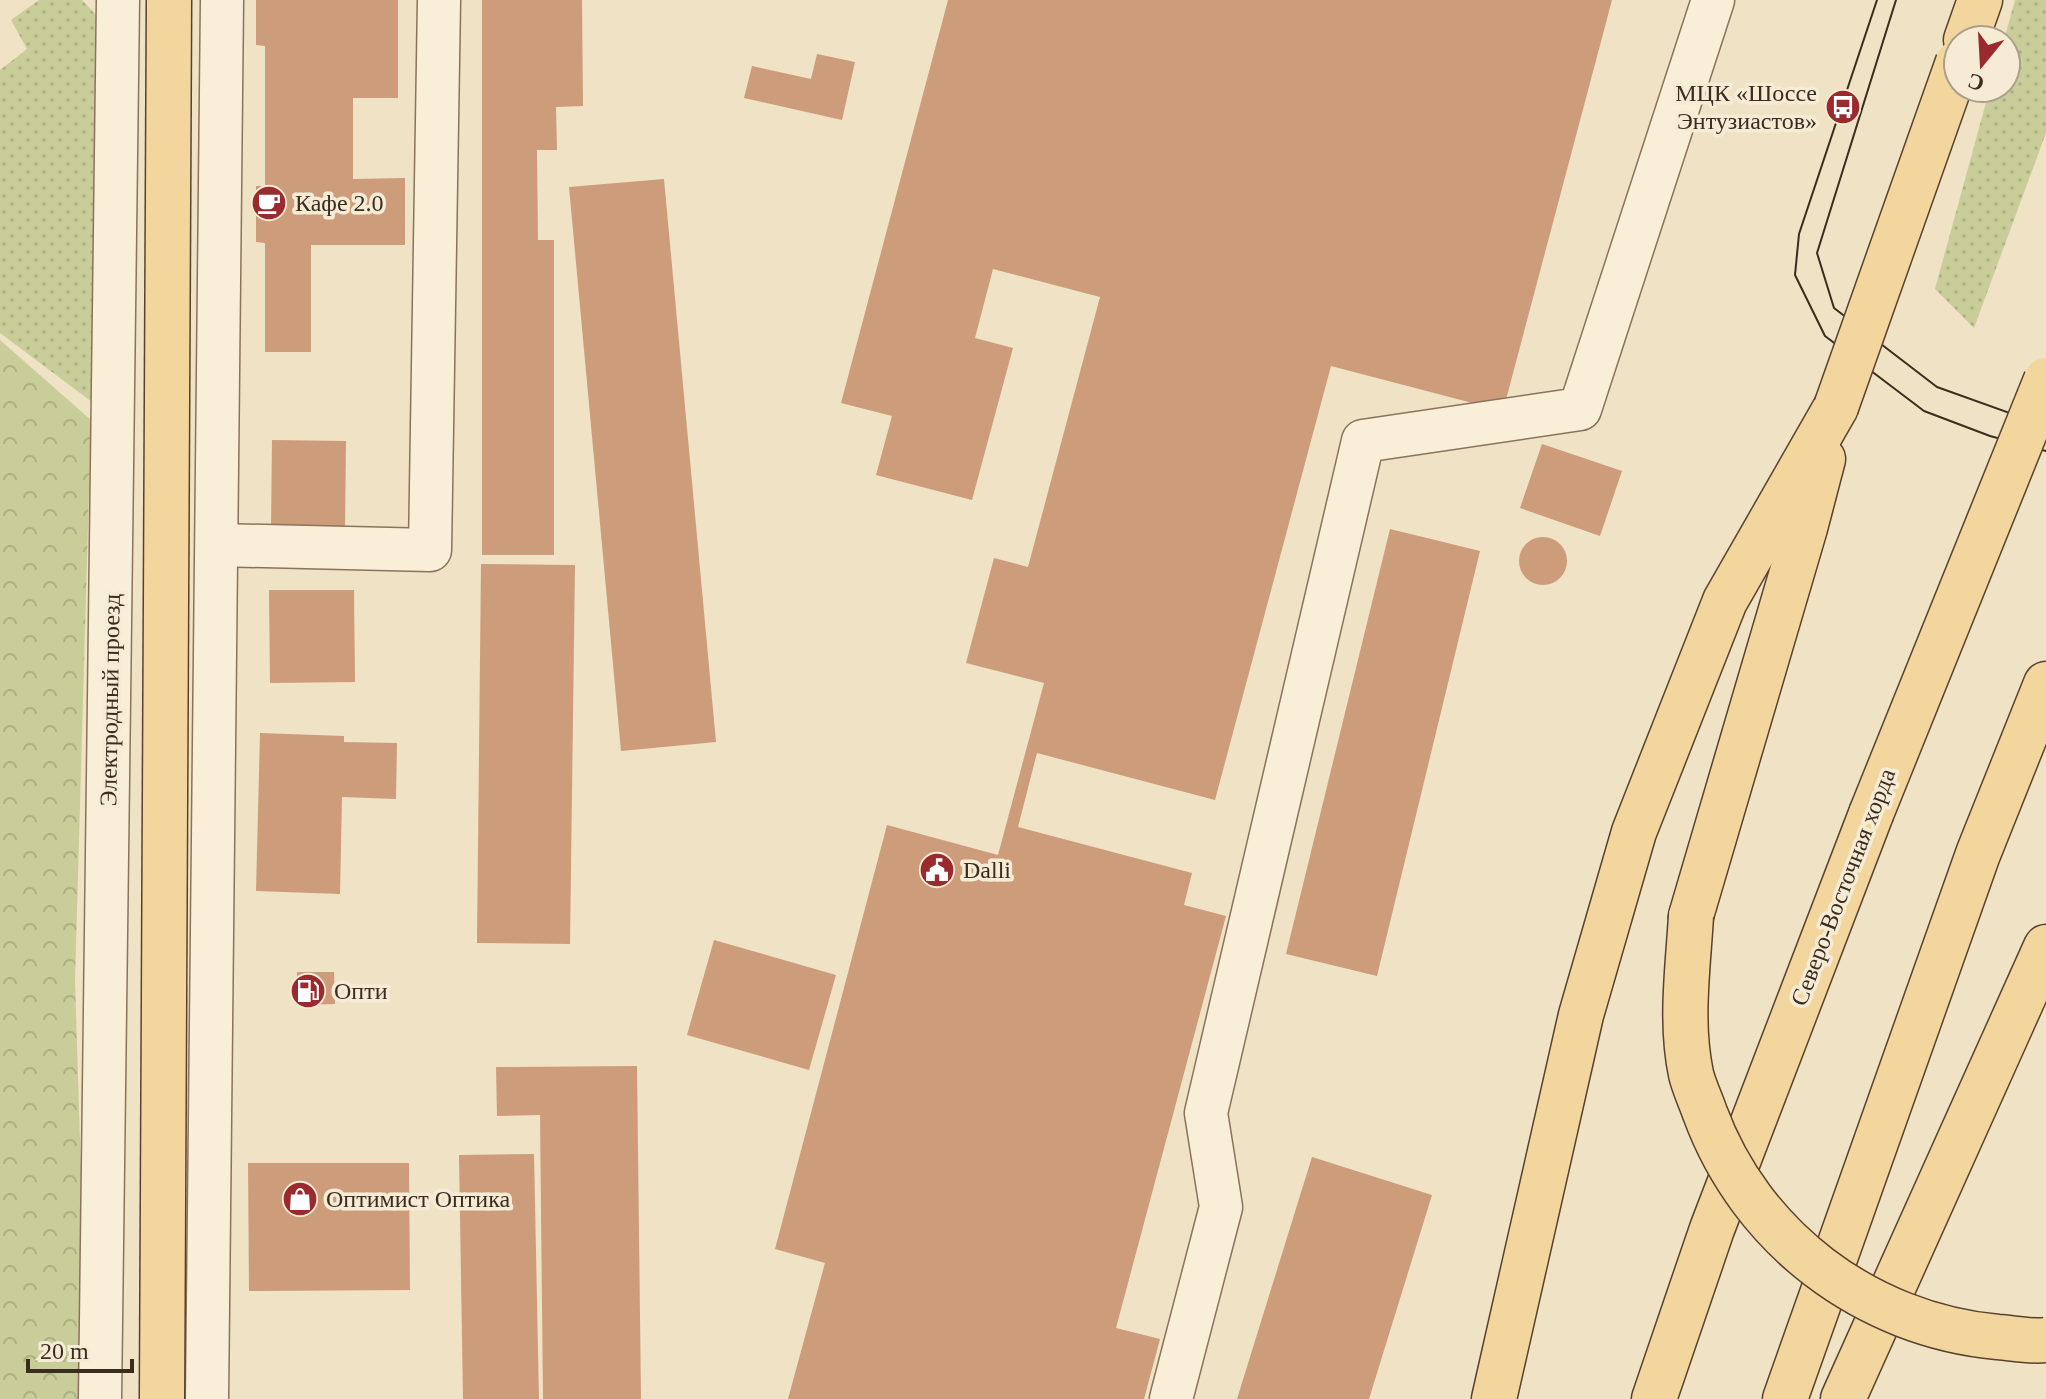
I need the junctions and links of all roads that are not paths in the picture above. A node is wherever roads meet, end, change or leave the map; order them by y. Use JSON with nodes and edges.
{"nodes":[{"id":1,"x":169,"y":0,"type":"edge"},
{"id":2,"x":222,"y":0,"type":"edge"},
{"id":3,"x":439,"y":0,"type":"edge"},
{"id":4,"x":1713,"y":0,"type":"edge"},
{"id":5,"x":1980,"y":0,"type":"edge"},
{"id":6,"x":114,"y":7,"type":"edge"},
{"id":7,"x":1972,"y":24,"type":"edge"},
{"id":8,"x":1943,"y":104,"type":"edge"},
{"id":9,"x":2046,"y":380,"type":"edge"},
{"id":10,"x":1836,"y":407,"type":"junction"},
{"id":11,"x":217,"y":545,"type":"junction"},
{"id":12,"x":112,"y":592,"type":"junction"},
{"id":13,"x":217,"y":594,"type":"junction"},
{"id":14,"x":2046,"y":684,"type":"edge"},
{"id":15,"x":2046,"y":947,"type":"edge"},
{"id":16,"x":208,"y":1217,"type":"junction"},
{"id":17,"x":101,"y":1224,"type":"junction"},
{"id":18,"x":2046,"y":1340,"type":"edge"},
{"id":19,"x":100,"y":1399,"type":"edge"},
{"id":20,"x":162,"y":1399,"type":"edge"},
{"id":21,"x":207,"y":1399,"type":"edge"},
{"id":22,"x":1171,"y":1399,"type":"edge"},
{"id":23,"x":1494,"y":1399,"type":"edge"},
{"id":24,"x":1654,"y":1399,"type":"edge"},
{"id":25,"x":1785,"y":1399,"type":"edge"},
{"id":26,"x":1843,"y":1399,"type":"edge"}],
"edges":[{"from":1,"to":20,"type":"main road","bridge":true},
{"from":2,"to":11,"type":"street"},
{"from":3,"to":11,"type":"street"},
{"from":4,"to":22,"type":"street"},
{"from":5,"to":7,"type":"main road"},
{"from":6,"to":12,"type":"street","name":"Электродный проезд"},
{"from":8,"to":10,"type":"main road","bridge":true},
{"from":9,"to":24,"type":"main road","name":"Северо-Восточная хорда","bridge":true},
{"from":10,"to":18,"type":"main road","bridge":true},
{"from":10,"to":23,"type":"main road"},
{"from":11,"to":13,"type":"street"},
{"from":12,"to":13,"type":"street"},
{"from":12,"to":17,"type":"street","name":"Электродный проезд"},
{"from":13,"to":16,"type":"street"},
{"from":14,"to":25,"type":"main road"},
{"from":15,"to":26,"type":"main road"},
{"from":16,"to":17,"type":"street"},
{"from":16,"to":21,"type":"street"},
{"from":17,"to":19,"type":"street","name":"Электродный проезд"}]}
